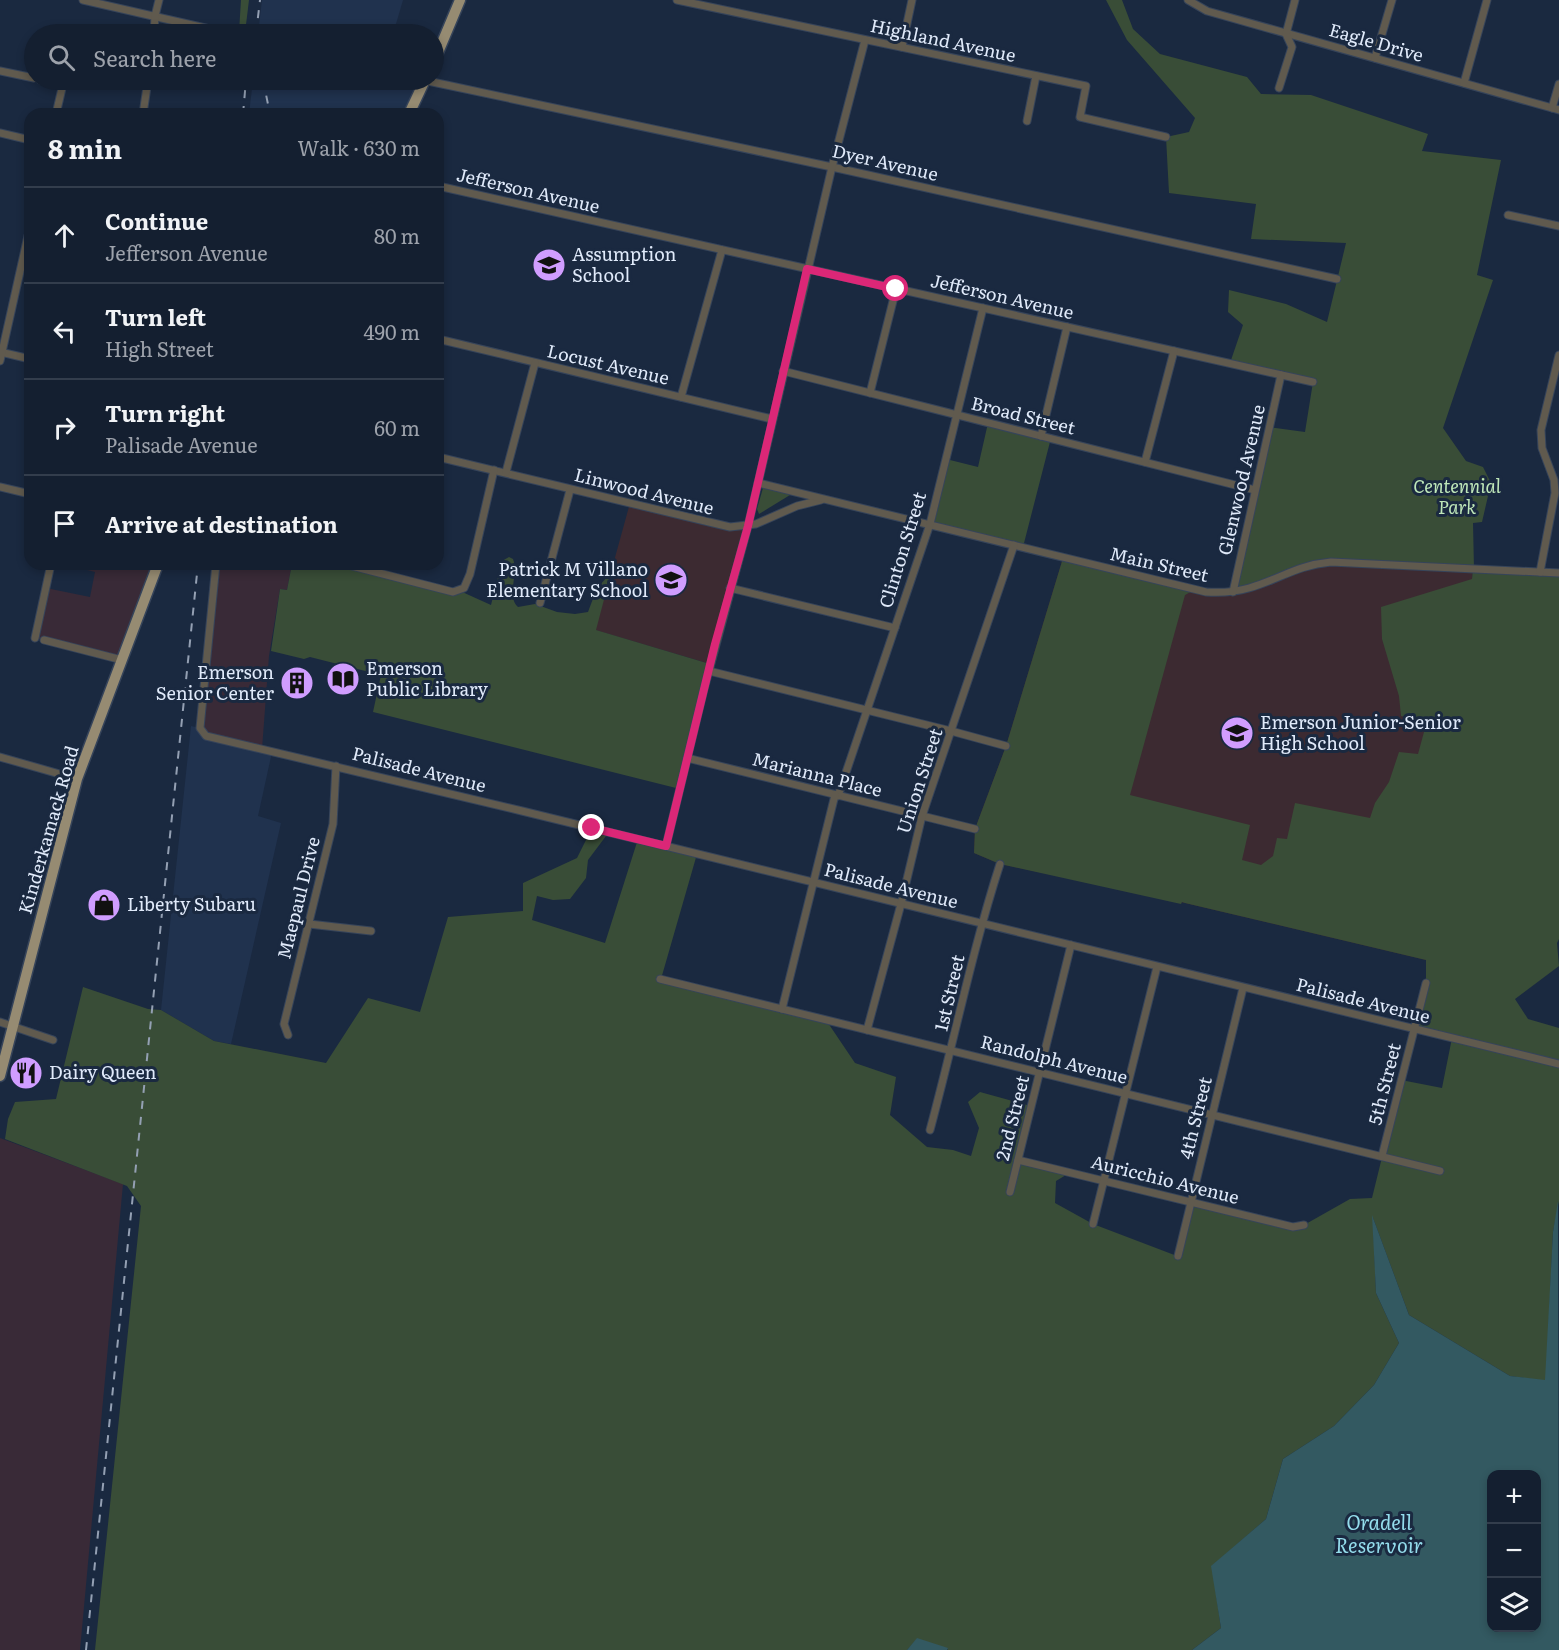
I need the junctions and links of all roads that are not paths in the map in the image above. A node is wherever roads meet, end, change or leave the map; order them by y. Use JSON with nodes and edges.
{"nodes":[{"id":1,"x":83,"y":0,"type":"edge"},
{"id":2,"x":159,"y":0,"type":"edge"},
{"id":3,"x":460,"y":0,"type":"edge"},
{"id":4,"x":677,"y":0,"type":"edge"},
{"id":5,"x":912,"y":0,"type":"edge"},
{"id":6,"x":1188,"y":0,"type":"edge"},
{"id":7,"x":1295,"y":0,"type":"edge"},
{"id":8,"x":1392,"y":0,"type":"edge"},
{"id":9,"x":1487,"y":0,"type":"edge"},
{"id":10,"x":155,"y":16,"type":"junction"},
{"id":11,"x":155,"y":24,"type":"edge"},
{"id":12,"x":189,"y":24,"type":"edge"},
{"id":13,"x":1286,"y":34,"type":"junction"},
{"id":14,"x":444,"y":38,"type":"edge"},
{"id":15,"x":865,"y":40,"type":"junction"},
{"id":16,"x":902,"y":47,"type":"junction"},
{"id":17,"x":1375,"y":58,"type":"junction"},
{"id":18,"x":0,"y":71,"type":"edge"},
{"id":19,"x":24,"y":76,"type":"edge"},
{"id":20,"x":1036,"y":76,"type":"junction"},
{"id":21,"x":1464,"y":83,"type":"junction"},
{"id":22,"x":444,"y":84,"type":"edge"},
{"id":23,"x":1559,"y":84,"type":"edge"},
{"id":24,"x":1279,"y":88,"type":"dead end"},
{"id":25,"x":62,"y":90,"type":"edge"},
{"id":26,"x":147,"y":90,"type":"edge"},
{"id":27,"x":420,"y":90,"type":"edge"},
{"id":28,"x":57,"y":108,"type":"edge"},
{"id":29,"x":145,"y":108,"type":"edge"},
{"id":30,"x":412,"y":108,"type":"edge"},
{"id":31,"x":1556,"y":109,"type":"edge"},
{"id":32,"x":1027,"y":121,"type":"dead end"},
{"id":33,"x":0,"y":133,"type":"edge"},
{"id":34,"x":1166,"y":137,"type":"dead end"},
{"id":35,"x":24,"y":139,"type":"edge"},
{"id":36,"x":832,"y":167,"type":"junction"},
{"id":37,"x":444,"y":187,"type":"edge"},
{"id":38,"x":1508,"y":215,"type":"dead end"},
{"id":39,"x":1559,"y":226,"type":"edge"},
{"id":40,"x":722,"y":250,"type":"junction"},
{"id":41,"x":24,"y":253,"type":"edge"},
{"id":42,"x":807,"y":269,"type":"junction"},
{"id":43,"x":1337,"y":279,"type":"dead end"},
{"id":44,"x":896,"y":289,"type":"junction"},
{"id":45,"x":983,"y":308,"type":"junction"},
{"id":46,"x":1067,"y":327,"type":"junction"},
{"id":47,"x":444,"y":340,"type":"edge"},
{"id":48,"x":1174,"y":351,"type":"junction"},
{"id":49,"x":1,"y":352,"type":"edge"},
{"id":50,"x":1559,"y":355,"type":"edge"},
{"id":51,"x":24,"y":358,"type":"edge"},
{"id":52,"x":0,"y":361,"type":"edge"},
{"id":53,"x":535,"y":363,"type":"junction"},
{"id":54,"x":783,"y":371,"type":"junction"},
{"id":55,"x":1281,"y":375,"type":"junction"},
{"id":56,"x":1313,"y":382,"type":"dead end"},
{"id":57,"x":870,"y":393,"type":"junction"},
{"id":58,"x":681,"y":397,"type":"junction"},
{"id":59,"x":957,"y":415,"type":"junction"},
{"id":60,"x":772,"y":419,"type":"junction"},
{"id":61,"x":1041,"y":436,"type":"junction"},
{"id":62,"x":444,"y":458,"type":"edge"},
{"id":63,"x":1145,"y":462,"type":"junction"},
{"id":64,"x":494,"y":470,"type":"junction"},
{"id":65,"x":506,"y":472,"type":"junction"},
{"id":66,"x":1556,"y":479,"type":"edge"},
{"id":67,"x":758,"y":483,"type":"junction"},
{"id":68,"x":0,"y":487,"type":"edge"},
{"id":69,"x":570,"y":490,"type":"junction"},
{"id":70,"x":1255,"y":490,"type":"junction"},
{"id":71,"x":24,"y":493,"type":"edge"},
{"id":72,"x":841,"y":502,"type":"junction"},
{"id":73,"x":930,"y":524,"type":"junction"},
{"id":74,"x":748,"y":526,"type":"junction"},
{"id":75,"x":1014,"y":545,"type":"junction"},
{"id":76,"x":50,"y":570,"type":"edge"},
{"id":77,"x":156,"y":570,"type":"edge"},
{"id":78,"x":215,"y":570,"type":"edge"},
{"id":79,"x":367,"y":570,"type":"edge"},
{"id":80,"x":1540,"y":572,"type":"junction"},
{"id":81,"x":1559,"y":573,"type":"edge"},
{"id":82,"x":730,"y":588,"type":"junction"},
{"id":83,"x":1233,"y":592,"type":"junction"},
{"id":84,"x":540,"y":603,"type":"dead end"},
{"id":85,"x":895,"y":628,"type":"junction"},
{"id":86,"x":35,"y":638,"type":"dead end"},
{"id":87,"x":44,"y":640,"type":"dead end"},
{"id":88,"x":122,"y":660,"type":"junction"},
{"id":89,"x":709,"y":671,"type":"junction"},
{"id":90,"x":867,"y":711,"type":"junction"},
{"id":91,"x":951,"y":731,"type":"junction"},
{"id":92,"x":1006,"y":746,"type":"dead end"},
{"id":93,"x":0,"y":757,"type":"edge"},
{"id":94,"x":687,"y":758,"type":"junction"},
{"id":95,"x":336,"y":766,"type":"junction"},
{"id":96,"x":78,"y":778,"type":"junction"},
{"id":97,"x":836,"y":795,"type":"junction"},
{"id":98,"x":922,"y":816,"type":"junction"},
{"id":99,"x":975,"y":830,"type":"dead end"},
{"id":100,"x":666,"y":846,"type":"junction"},
{"id":101,"x":1000,"y":864,"type":"dead end"},
{"id":102,"x":813,"y":882,"type":"junction"},
{"id":103,"x":901,"y":904,"type":"junction"},
{"id":104,"x":981,"y":923,"type":"junction"},
{"id":105,"x":309,"y":924,"type":"junction"},
{"id":106,"x":371,"y":930,"type":"dead end"},
{"id":107,"x":1071,"y":945,"type":"junction"},
{"id":108,"x":1157,"y":967,"type":"junction"},
{"id":109,"x":660,"y":979,"type":"dead end"},
{"id":110,"x":1426,"y":983,"type":"dead end"},
{"id":111,"x":1243,"y":988,"type":"junction"},
{"id":112,"x":782,"y":1009,"type":"junction"},
{"id":113,"x":0,"y":1022,"type":"edge"},
{"id":114,"x":13,"y":1025,"type":"junction"},
{"id":115,"x":1414,"y":1029,"type":"junction"},
{"id":116,"x":867,"y":1030,"type":"junction"},
{"id":117,"x":288,"y":1035,"type":"dead end"},
{"id":118,"x":53,"y":1040,"type":"dead end"},
{"id":119,"x":952,"y":1050,"type":"junction"},
{"id":120,"x":1559,"y":1064,"type":"edge"},
{"id":121,"x":1040,"y":1072,"type":"junction"},
{"id":122,"x":0,"y":1076,"type":"edge"},
{"id":123,"x":1125,"y":1093,"type":"junction"},
{"id":124,"x":1212,"y":1114,"type":"junction"},
{"id":125,"x":930,"y":1130,"type":"dead end"},
{"id":126,"x":1382,"y":1156,"type":"junction"},
{"id":127,"x":1018,"y":1160,"type":"junction"},
{"id":128,"x":1440,"y":1171,"type":"dead end"},
{"id":129,"x":1104,"y":1180,"type":"junction"},
{"id":130,"x":1010,"y":1192,"type":"dead end"},
{"id":131,"x":1191,"y":1201,"type":"junction"},
{"id":132,"x":1093,"y":1224,"type":"dead end"},
{"id":133,"x":1304,"y":1226,"type":"dead end"},
{"id":134,"x":1178,"y":1256,"type":"dead end"}],
"edges":[{"from":1,"to":10,"type":"street"},
{"from":2,"to":10,"type":"street"},
{"from":3,"to":14,"type":"main road"},
{"from":4,"to":15,"type":"street","name":"Highland Avenue"},
{"from":5,"to":16,"type":"street"},
{"from":6,"to":13,"type":"street","name":"Eagle Drive"},
{"from":7,"to":13,"type":"street"},
{"from":8,"to":17,"type":"street"},
{"from":9,"to":21,"type":"street"},
{"from":10,"to":11,"type":"street"},
{"from":10,"to":12,"type":"street"},
{"from":13,"to":17,"type":"street","name":"Eagle Drive"},
{"from":13,"to":24,"type":"street"},
{"from":15,"to":16,"type":"street","name":"Highland Avenue"},
{"from":15,"to":36,"type":"street"},
{"from":16,"to":20,"type":"street","name":"Highland Avenue"},
{"from":17,"to":21,"type":"street","name":"Eagle Drive"},
{"from":18,"to":19,"type":"street"},
{"from":20,"to":32,"type":"street"},
{"from":20,"to":34,"type":"street","name":"Highland Avenue"},
{"from":21,"to":31,"type":"street","name":"Eagle Drive"},
{"from":22,"to":36,"type":"street","name":"Dyer Avenue"},
{"from":23,"to":31,"type":"street"},
{"from":25,"to":28,"type":"street"},
{"from":26,"to":29,"type":"street"},
{"from":27,"to":30,"type":"main road"},
{"from":33,"to":35,"type":"street"},
{"from":36,"to":42,"type":"street"},
{"from":36,"to":43,"type":"street","name":"Dyer Avenue"},
{"from":37,"to":40,"type":"street","name":"Jefferson Avenue"},
{"from":38,"to":39,"type":"street"},
{"from":40,"to":42,"type":"street","name":"Jefferson Avenue"},
{"from":40,"to":58,"type":"street"},
{"from":41,"to":49,"type":"street"},
{"from":42,"to":44,"type":"street","name":"Jefferson Avenue"},
{"from":42,"to":54,"type":"street"},
{"from":44,"to":45,"type":"street","name":"Jefferson Avenue"},
{"from":44,"to":57,"type":"street"},
{"from":45,"to":46,"type":"street","name":"Jefferson Avenue"},
{"from":45,"to":59,"type":"street","name":"Clinton Street"},
{"from":46,"to":48,"type":"street","name":"Jefferson Avenue"},
{"from":46,"to":61,"type":"street"},
{"from":47,"to":53,"type":"street","name":"Locust Avenue"},
{"from":48,"to":55,"type":"street","name":"Jefferson Avenue"},
{"from":48,"to":63,"type":"street"},
{"from":49,"to":51,"type":"street"},
{"from":49,"to":52,"type":"street"},
{"from":50,"to":66,"type":"street"},
{"from":53,"to":58,"type":"street","name":"Locust Avenue"},
{"from":53,"to":65,"type":"street"},
{"from":54,"to":57,"type":"street","name":"Broad Street"},
{"from":54,"to":60,"type":"street"},
{"from":55,"to":56,"type":"street","name":"Jefferson Avenue"},
{"from":55,"to":70,"type":"street","name":"Glenwood Avenue"},
{"from":57,"to":59,"type":"street","name":"Broad Street"},
{"from":58,"to":60,"type":"street","name":"Locust Avenue"},
{"from":59,"to":61,"type":"street","name":"Broad Street"},
{"from":59,"to":73,"type":"street","name":"Clinton Street"},
{"from":60,"to":67,"type":"street"},
{"from":61,"to":63,"type":"street","name":"Broad Street"},
{"from":62,"to":64,"type":"street","name":"Linwood Avenue"},
{"from":63,"to":70,"type":"street","name":"Broad Street"},
{"from":64,"to":65,"type":"street","name":"Linwood Avenue"},
{"from":64,"to":79,"type":"street"},
{"from":65,"to":69,"type":"street","name":"Linwood Avenue"},
{"from":66,"to":80,"type":"street"},
{"from":67,"to":72,"type":"street","name":"Main Street"},
{"from":67,"to":74,"type":"street"},
{"from":68,"to":71,"type":"street"},
{"from":69,"to":74,"type":"street","name":"Linwood Avenue"},
{"from":69,"to":84,"type":"street"},
{"from":70,"to":83,"type":"street","name":"Glenwood Avenue"},
{"from":72,"to":73,"type":"street","name":"Main Street"},
{"from":72,"to":74,"type":"street","name":"Linwood Avenue"},
{"from":73,"to":75,"type":"street","name":"Main Street"},
{"from":73,"to":85,"type":"street","name":"Clinton Street"},
{"from":74,"to":82,"type":"street"},
{"from":75,"to":83,"type":"street","name":"Main Street"},
{"from":75,"to":91,"type":"street","name":"Union Street"},
{"from":76,"to":86,"type":"street"},
{"from":77,"to":88,"type":"main road","name":"Kinderkamack Road"},
{"from":78,"to":95,"type":"street","name":"Palisade Avenue"},
{"from":80,"to":81,"type":"street","name":"Main Street"},
{"from":80,"to":83,"type":"street","name":"Main Street"},
{"from":82,"to":85,"type":"street"},
{"from":82,"to":89,"type":"street"},
{"from":85,"to":90,"type":"street","name":"Clinton Street"},
{"from":87,"to":88,"type":"street"},
{"from":88,"to":96,"type":"main road","name":"Kinderkamack Road"},
{"from":89,"to":90,"type":"street"},
{"from":89,"to":94,"type":"street"},
{"from":90,"to":91,"type":"street"},
{"from":90,"to":97,"type":"street","name":"Clinton Street"},
{"from":91,"to":92,"type":"street"},
{"from":91,"to":98,"type":"street","name":"Union Street"},
{"from":93,"to":96,"type":"street"},
{"from":94,"to":97,"type":"street","name":"Marianna Place"},
{"from":94,"to":100,"type":"street"},
{"from":95,"to":100,"type":"street","name":"Palisade Avenue"},
{"from":95,"to":105,"type":"street","name":"Maepaul Drive"},
{"from":96,"to":114,"type":"main road","name":"Kinderkamack Road"},
{"from":97,"to":98,"type":"street","name":"Marianna Place"},
{"from":97,"to":102,"type":"street","name":"Clinton Street"},
{"from":98,"to":99,"type":"street","name":"Marianna Place"},
{"from":98,"to":103,"type":"street","name":"Union Street"},
{"from":100,"to":102,"type":"street","name":"Palisade Avenue"},
{"from":101,"to":104,"type":"street","name":"1st Street"},
{"from":102,"to":103,"type":"street","name":"Palisade Avenue"},
{"from":102,"to":112,"type":"street","name":"Clinton Street"},
{"from":103,"to":104,"type":"street","name":"Palisade Avenue"},
{"from":103,"to":116,"type":"street","name":"Union Street"},
{"from":104,"to":107,"type":"street","name":"Palisade Avenue"},
{"from":104,"to":119,"type":"street","name":"1st Street"},
{"from":105,"to":106,"type":"street"},
{"from":105,"to":117,"type":"street","name":"Maepaul Drive"},
{"from":107,"to":108,"type":"street","name":"Palisade Avenue"},
{"from":107,"to":121,"type":"street","name":"2nd Street"},
{"from":108,"to":111,"type":"street","name":"Palisade Avenue"},
{"from":108,"to":123,"type":"street"},
{"from":109,"to":112,"type":"street","name":"Randolph Avenue"},
{"from":110,"to":115,"type":"street","name":"5th Street"},
{"from":111,"to":115,"type":"street","name":"Palisade Avenue"},
{"from":111,"to":124,"type":"street","name":"4th Street"},
{"from":112,"to":116,"type":"street","name":"Randolph Avenue"},
{"from":113,"to":114,"type":"street"},
{"from":114,"to":118,"type":"street"},
{"from":114,"to":122,"type":"main road","name":"Kinderkamack Road"},
{"from":115,"to":120,"type":"street","name":"Palisade Avenue"},
{"from":115,"to":126,"type":"street","name":"5th Street"},
{"from":116,"to":119,"type":"street","name":"Randolph Avenue"},
{"from":119,"to":121,"type":"street","name":"Randolph Avenue"},
{"from":119,"to":125,"type":"street","name":"1st Street"},
{"from":121,"to":123,"type":"street","name":"Randolph Avenue"},
{"from":121,"to":127,"type":"street","name":"2nd Street"},
{"from":123,"to":124,"type":"street","name":"Randolph Avenue"},
{"from":123,"to":129,"type":"street"},
{"from":124,"to":126,"type":"street","name":"Randolph Avenue"},
{"from":124,"to":131,"type":"street","name":"4th Street"},
{"from":126,"to":128,"type":"street","name":"Randolph Avenue"},
{"from":127,"to":129,"type":"street","name":"Auricchio Avenue"},
{"from":127,"to":130,"type":"street","name":"2nd Street"},
{"from":129,"to":131,"type":"street","name":"Auricchio Avenue"},
{"from":129,"to":132,"type":"street"},
{"from":131,"to":133,"type":"street","name":"Auricchio Avenue"},
{"from":131,"to":134,"type":"street","name":"4th Street"}]}
